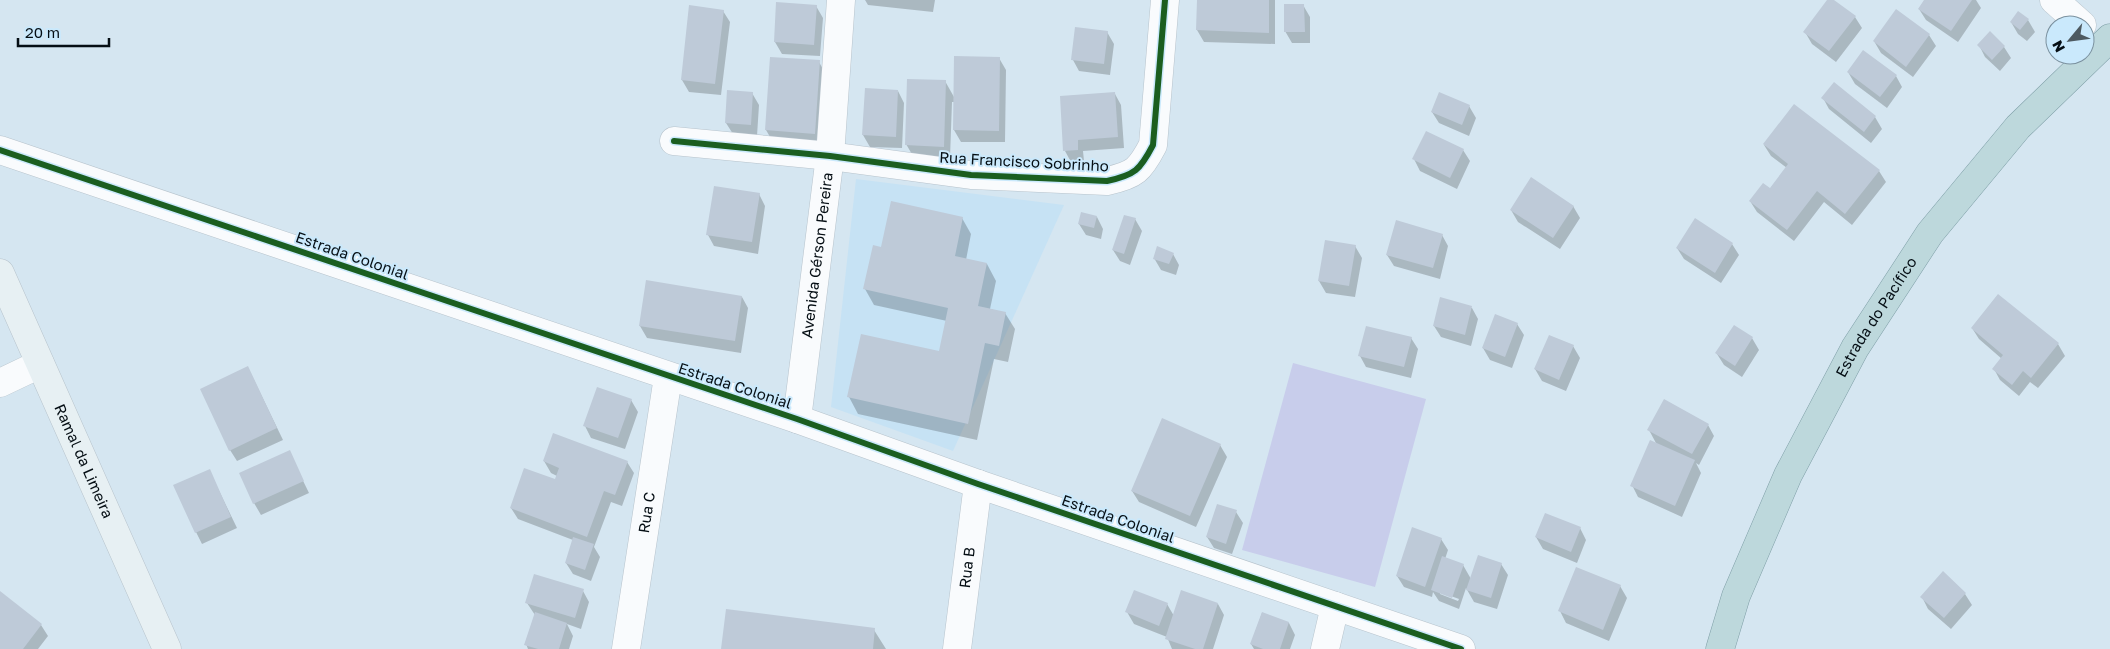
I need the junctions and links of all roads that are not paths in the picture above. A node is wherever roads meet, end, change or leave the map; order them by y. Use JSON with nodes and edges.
{"nodes":[{"id":1,"x":841,"y":0,"type":"edge"},
{"id":2,"x":1165,"y":0,"type":"edge"},
{"id":3,"x":2054,"y":0,"type":"edge"},
{"id":4,"x":2071,"y":15,"type":"edge"},
{"id":5,"x":2099,"y":36,"type":"edge"},
{"id":6,"x":674,"y":141,"type":"dead end"},
{"id":7,"x":0,"y":150,"type":"edge"},
{"id":8,"x":830,"y":156,"type":"junction"},
{"id":9,"x":0,"y":273,"type":"edge"},
{"id":10,"x":40,"y":364,"type":"junction"},
{"id":11,"x":668,"y":376,"type":"junction"},
{"id":12,"x":0,"y":383,"type":"edge"},
{"id":13,"x":798,"y":419,"type":"junction"},
{"id":14,"x":978,"y":484,"type":"junction"},
{"id":15,"x":1335,"y":606,"type":"junction"},
{"id":16,"x":168,"y":649,"type":"edge"},
{"id":17,"x":626,"y":649,"type":"edge"},
{"id":18,"x":957,"y":649,"type":"edge"},
{"id":19,"x":1325,"y":649,"type":"edge"},
{"id":20,"x":1461,"y":649,"type":"edge"},
{"id":21,"x":1720,"y":649,"type":"edge"}],
"edges":[{"from":1,"to":8,"type":"street","name":"Avenida Gérson Pereira"},
{"from":2,"to":8,"type":"street","name":"Rua Francisco Sobrinho"},
{"from":3,"to":4,"type":"street"},
{"from":5,"to":21,"type":"highway","name":"Estrada do Pacífico"},
{"from":6,"to":8,"type":"street","name":"Rua Francisco Sobrinho"},
{"from":7,"to":11,"type":"street","name":"Estrada Colonial"},
{"from":8,"to":13,"type":"street","name":"Avenida Gérson Pereira"},
{"from":9,"to":10,"type":"street","name":"Ramal da Limeira"},
{"from":10,"to":12,"type":"street"},
{"from":10,"to":16,"type":"street","name":"Ramal da Limeira"},
{"from":11,"to":13,"type":"street","name":"Estrada Colonial"},
{"from":11,"to":17,"type":"street","name":"Rua C"},
{"from":13,"to":14,"type":"street","name":"Estrada Colonial"},
{"from":14,"to":15,"type":"street","name":"Estrada Colonial"},
{"from":14,"to":18,"type":"street","name":"Rua B"},
{"from":15,"to":19,"type":"street"},
{"from":15,"to":20,"type":"street","name":"Estrada Colonial"}]}
